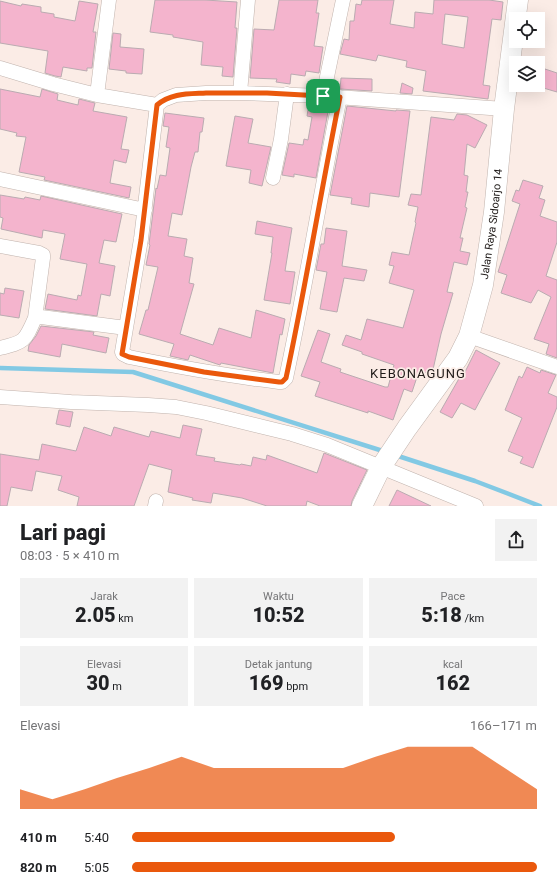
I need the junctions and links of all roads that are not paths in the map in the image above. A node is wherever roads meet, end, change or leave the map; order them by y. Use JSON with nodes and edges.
{"nodes":[{"id":1,"x":109,"y":0,"type":"edge"},
{"id":2,"x":248,"y":0,"type":"edge"},
{"id":3,"x":343,"y":0,"type":"edge"},
{"id":4,"x":518,"y":0,"type":"edge"},
{"id":5,"x":0,"y":68,"type":"edge"},
{"id":6,"x":240,"y":93,"type":"junction"},
{"id":7,"x":287,"y":94,"type":"junction"},
{"id":8,"x":97,"y":95,"type":"junction"},
{"id":9,"x":323,"y":96,"type":"junction"},
{"id":10,"x":340,"y":97,"type":"junction"},
{"id":11,"x":157,"y":105,"type":"junction"},
{"id":12,"x":504,"y":109,"type":"junction"},
{"id":13,"x":272,"y":178,"type":"dead end"},
{"id":14,"x":0,"y":179,"type":"edge"},
{"id":15,"x":144,"y":210,"type":"junction"},
{"id":16,"x":0,"y":246,"type":"edge"},
{"id":17,"x":35,"y":318,"type":"junction"},
{"id":18,"x":126,"y":328,"type":"junction"},
{"id":19,"x":469,"y":336,"type":"junction"},
{"id":20,"x":0,"y":348,"type":"edge"},
{"id":21,"x":557,"y":367,"type":"edge"},
{"id":22,"x":0,"y":397,"type":"edge"},
{"id":23,"x":384,"y":463,"type":"junction"},
{"id":24,"x":362,"y":506,"type":"edge"},
{"id":25,"x":476,"y":506,"type":"edge"}],
"edges":[{"from":1,"to":8,"type":"street"},
{"from":2,"to":6,"type":"street"},
{"from":3,"to":9,"type":"street"},
{"from":4,"to":12,"type":"main road","name":"Jalan Raya Sidoarjo 14"},
{"from":5,"to":8,"type":"street"},
{"from":6,"to":7,"type":"street"},
{"from":6,"to":11,"type":"street"},
{"from":7,"to":9,"type":"street"},
{"from":7,"to":13,"type":"street"},
{"from":8,"to":11,"type":"street"},
{"from":9,"to":10,"type":"street"},
{"from":10,"to":12,"type":"street"},
{"from":10,"to":18,"type":"street"},
{"from":11,"to":15,"type":"street"},
{"from":12,"to":19,"type":"main road","name":"Jalan Raya Sidoarjo 14"},
{"from":14,"to":15,"type":"street"},
{"from":15,"to":18,"type":"street"},
{"from":16,"to":17,"type":"street"},
{"from":17,"to":18,"type":"street"},
{"from":17,"to":20,"type":"street"},
{"from":19,"to":21,"type":"street"},
{"from":19,"to":23,"type":"main road","name":"Jalan Raya Sidoarjo 14"},
{"from":22,"to":23,"type":"street"},
{"from":23,"to":24,"type":"main road","name":"Jalan Raya Sidoarjo 14"},
{"from":23,"to":25,"type":"street"}]}
